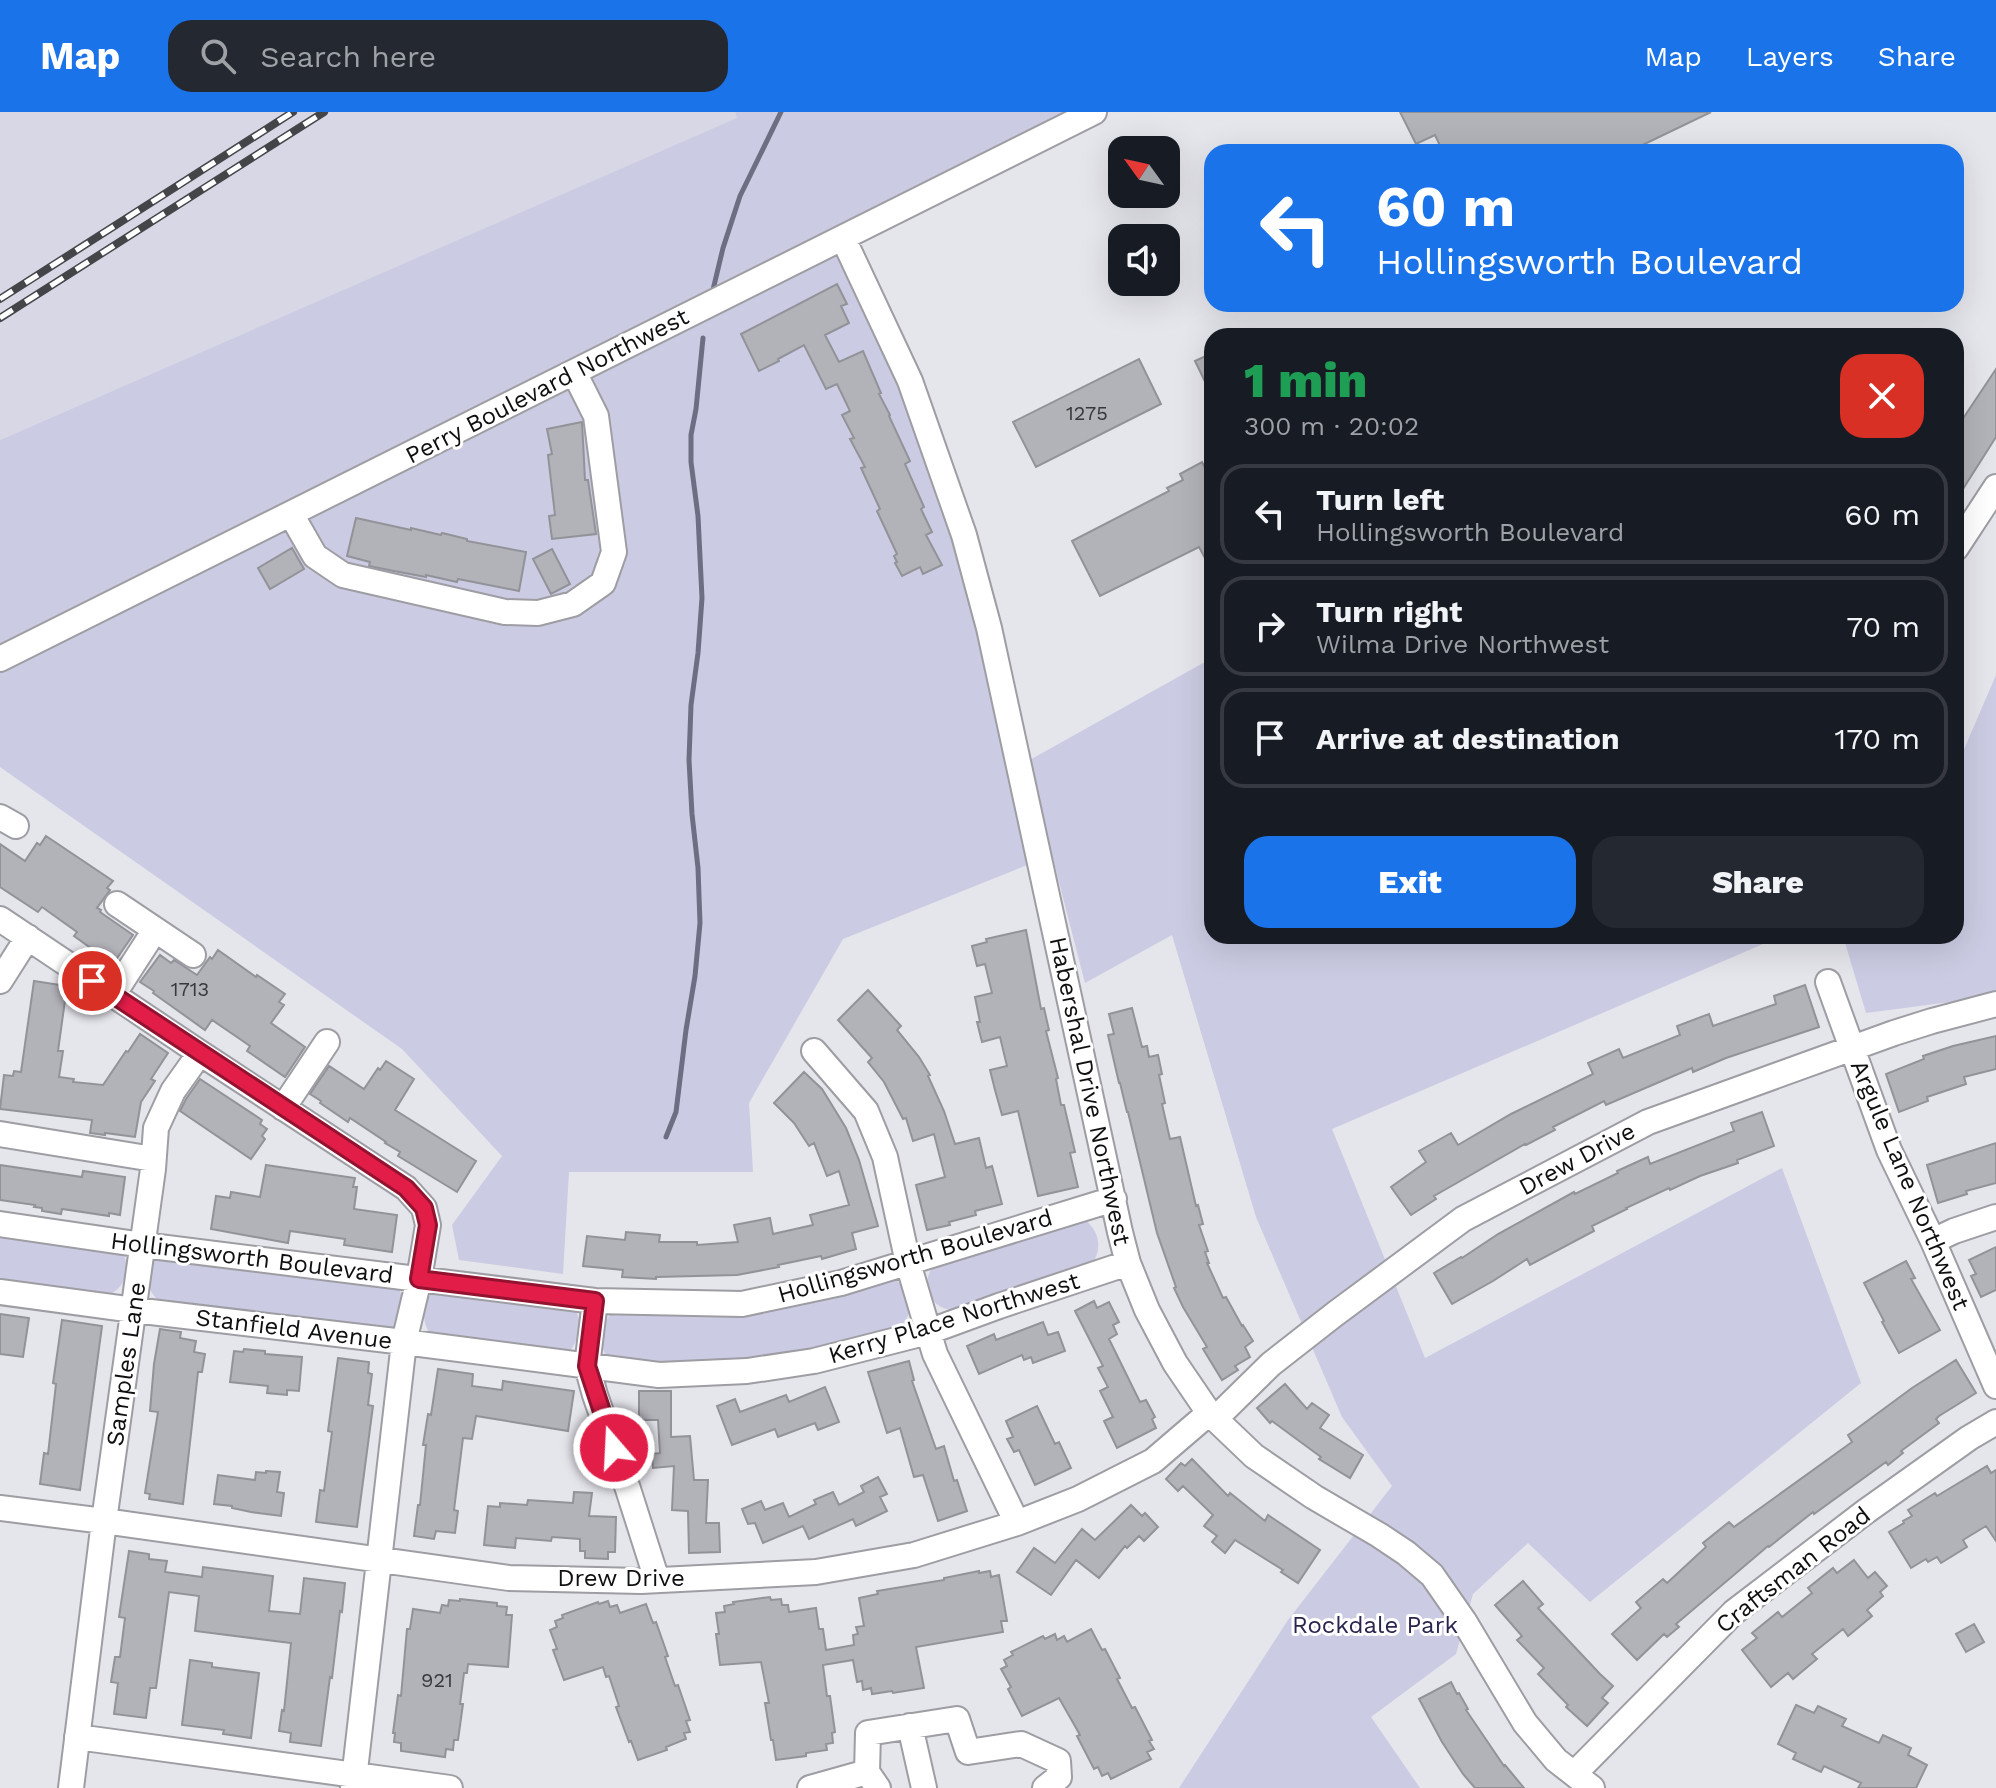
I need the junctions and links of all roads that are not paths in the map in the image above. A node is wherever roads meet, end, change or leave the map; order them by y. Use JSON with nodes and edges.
{"nodes":[{"id":1,"x":1094,"y":112,"type":"edge"},
{"id":2,"x":843,"y":238,"type":"junction"},
{"id":3,"x":574,"y":372,"type":"junction"},
{"id":4,"x":1996,"y":487,"type":"edge"},
{"id":5,"x":291,"y":514,"type":"junction"},
{"id":6,"x":1964,"y":536,"type":"edge"},
{"id":7,"x":0,"y":659,"type":"edge"},
{"id":8,"x":117,"y":904,"type":"dead end"},
{"id":9,"x":0,"y":919,"type":"edge"},
{"id":10,"x":155,"y":930,"type":"junction"},
{"id":11,"x":28,"y":937,"type":"junction"},
{"id":12,"x":193,"y":955,"type":"dead end"},
{"id":13,"x":0,"y":981,"type":"edge"},
{"id":14,"x":1828,"y":982,"type":"dead end"},
{"id":15,"x":113,"y":995,"type":"junction"},
{"id":16,"x":1996,"y":1004,"type":"edge"},
{"id":17,"x":327,"y":1042,"type":"dead end"},
{"id":18,"x":1851,"y":1049,"type":"junction"},
{"id":19,"x":814,"y":1051,"type":"dead end"},
{"id":20,"x":200,"y":1053,"type":"junction"},
{"id":21,"x":283,"y":1108,"type":"junction"},
{"id":22,"x":0,"y":1134,"type":"edge"},
{"id":23,"x":153,"y":1159,"type":"junction"},
{"id":24,"x":1114,"y":1199,"type":"junction"},
{"id":25,"x":1996,"y":1217,"type":"edge"},
{"id":26,"x":0,"y":1224,"type":"edge"},
{"id":27,"x":1933,"y":1241,"type":"junction"},
{"id":28,"x":143,"y":1245,"type":"junction"},
{"id":29,"x":908,"y":1263,"type":"junction"},
{"id":30,"x":1128,"y":1263,"type":"junction"},
{"id":31,"x":419,"y":1279,"type":"junction"},
{"id":32,"x":0,"y":1292,"type":"edge"},
{"id":33,"x":595,"y":1301,"type":"junction"},
{"id":34,"x":134,"y":1310,"type":"junction"},
{"id":35,"x":928,"y":1332,"type":"junction"},
{"id":36,"x":404,"y":1342,"type":"junction"},
{"id":37,"x":587,"y":1366,"type":"junction"},
{"id":38,"x":1996,"y":1386,"type":"edge"},
{"id":39,"x":1212,"y":1416,"type":"junction"},
{"id":40,"x":1996,"y":1422,"type":"edge"},
{"id":41,"x":0,"y":1508,"type":"edge"},
{"id":42,"x":104,"y":1521,"type":"junction"},
{"id":43,"x":1017,"y":1523,"type":"junction"},
{"id":44,"x":378,"y":1560,"type":"junction"},
{"id":45,"x":657,"y":1580,"type":"junction"},
{"id":46,"x":910,"y":1726,"type":"junction"},
{"id":47,"x":77,"y":1737,"type":"junction"},
{"id":48,"x":872,"y":1780,"type":"edge"},
{"id":49,"x":354,"y":1781,"type":"edge"},
{"id":50,"x":1583,"y":1781,"type":"edge"},
{"id":51,"x":71,"y":1788,"type":"edge"},
{"id":52,"x":450,"y":1788,"type":"edge"},
{"id":53,"x":810,"y":1788,"type":"edge"},
{"id":54,"x":924,"y":1788,"type":"edge"},
{"id":55,"x":1045,"y":1788,"type":"edge"}],
"edges":[{"from":1,"to":2,"type":"street","name":"Perry Boulevard Northwest"},
{"from":2,"to":3,"type":"street","name":"Perry Boulevard Northwest"},
{"from":2,"to":24,"type":"street","name":"Habershal Drive Northwest"},
{"from":3,"to":5,"type":"street","name":"Perry Boulevard Northwest"},
{"from":3,"to":5,"type":"street"},
{"from":4,"to":6,"type":"street"},
{"from":5,"to":7,"type":"street","name":"Perry Boulevard Northwest"},
{"from":8,"to":10,"type":"street"},
{"from":9,"to":11,"type":"street"},
{"from":10,"to":12,"type":"street"},
{"from":10,"to":15,"type":"street"},
{"from":11,"to":13,"type":"street"},
{"from":11,"to":15,"type":"street"},
{"from":14,"to":18,"type":"street","name":"Argule Lane Northwest"},
{"from":15,"to":20,"type":"street"},
{"from":16,"to":18,"type":"street","name":"Drew Drive"},
{"from":17,"to":21,"type":"street"},
{"from":18,"to":27,"type":"street","name":"Argule Lane Northwest"},
{"from":18,"to":39,"type":"street","name":"Drew Drive"},
{"from":19,"to":29,"type":"street"},
{"from":20,"to":21,"type":"street"},
{"from":20,"to":23,"type":"street","name":"Samples Lane"},
{"from":21,"to":31,"type":"street"},
{"from":22,"to":23,"type":"street"},
{"from":23,"to":28,"type":"street","name":"Samples Lane"},
{"from":24,"to":29,"type":"street","name":"Hollingsworth Boulevard"},
{"from":24,"to":30,"type":"street","name":"Habershal Drive Northwest"},
{"from":25,"to":27,"type":"street"},
{"from":26,"to":28,"type":"street","name":"Hollingsworth Boulevard"},
{"from":27,"to":38,"type":"street","name":"Argule Lane Northwest"},
{"from":28,"to":31,"type":"street","name":"Hollingsworth Boulevard"},
{"from":28,"to":34,"type":"street","name":"Samples Lane"},
{"from":29,"to":33,"type":"street","name":"Hollingsworth Boulevard"},
{"from":29,"to":35,"type":"street"},
{"from":30,"to":35,"type":"street","name":"Kerry Place Northwest"},
{"from":30,"to":39,"type":"street","name":"Habershal Drive Northwest"},
{"from":31,"to":33,"type":"street","name":"Hollingsworth Boulevard"},
{"from":31,"to":36,"type":"street"},
{"from":32,"to":34,"type":"street","name":"Stanfield Avenue"},
{"from":33,"to":37,"type":"street"},
{"from":34,"to":36,"type":"street","name":"Stanfield Avenue"},
{"from":34,"to":42,"type":"street","name":"Samples Lane"},
{"from":35,"to":37,"type":"street","name":"Kerry Place Northwest"},
{"from":35,"to":43,"type":"street"},
{"from":36,"to":37,"type":"street","name":"Stanfield Avenue"},
{"from":36,"to":44,"type":"street"},
{"from":37,"to":45,"type":"street"},
{"from":39,"to":43,"type":"street","name":"Drew Drive"},
{"from":39,"to":50,"type":"street","name":"Habershal Drive Northwest"},
{"from":40,"to":50,"type":"street","name":"Craftsman Road"},
{"from":41,"to":42,"type":"street","name":"Drew Drive"},
{"from":42,"to":44,"type":"street","name":"Drew Drive"},
{"from":42,"to":47,"type":"street","name":"Samples Lane"},
{"from":43,"to":45,"type":"street","name":"Drew Drive"},
{"from":44,"to":45,"type":"street","name":"Drew Drive"},
{"from":44,"to":49,"type":"street"},
{"from":46,"to":48,"type":"street"},
{"from":46,"to":54,"type":"street"},
{"from":46,"to":55,"type":"street"},
{"from":47,"to":49,"type":"street"},
{"from":47,"to":51,"type":"street","name":"Samples Lane"},
{"from":48,"to":53,"type":"street"},
{"from":49,"to":52,"type":"street"}]}
